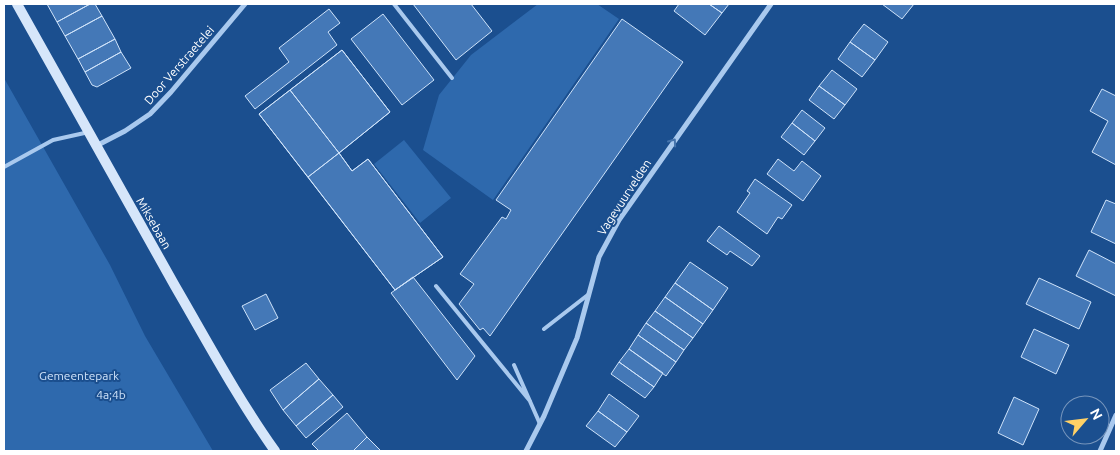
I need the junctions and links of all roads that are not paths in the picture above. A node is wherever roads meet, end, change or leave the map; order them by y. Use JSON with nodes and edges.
{"nodes":[{"id":1,"x":17,"y":4,"type":"edge"},
{"id":2,"x":244,"y":4,"type":"edge"},
{"id":3,"x":394,"y":4,"type":"edge"},
{"id":4,"x":771,"y":4,"type":"edge"},
{"id":5,"x":452,"y":78,"type":"dead end"},
{"id":6,"x":89,"y":132,"type":"junction"},
{"id":7,"x":96,"y":146,"type":"junction"},
{"id":8,"x":4,"y":167,"type":"edge"},
{"id":9,"x":436,"y":286,"type":"dead end"},
{"id":10,"x":589,"y":294,"type":"junction"},
{"id":11,"x":544,"y":329,"type":"dead end"},
{"id":12,"x":514,"y":365,"type":"dead end"},
{"id":13,"x":530,"y":401,"type":"junction"},
{"id":14,"x":1116,"y":416,"type":"edge"},
{"id":15,"x":540,"y":424,"type":"junction"},
{"id":16,"x":276,"y":451,"type":"edge"},
{"id":17,"x":526,"y":451,"type":"edge"},
{"id":18,"x":1100,"y":451,"type":"edge"}],
"edges":[{"from":1,"to":6,"type":"main road","name":"Miksebaan"},
{"from":2,"to":7,"type":"street","name":"Door Verstraetelei"},
{"from":3,"to":5,"type":"lane"},
{"from":10,"to":4,"type":"street","name":"Vagevuurvelden","one_way":true},
{"from":6,"to":7,"type":"main road","name":"Miksebaan"},
{"from":6,"to":8,"type":"lane"},
{"from":7,"to":16,"type":"main road","name":"Miksebaan"},
{"from":9,"to":13,"type":"lane"},
{"from":10,"to":11,"type":"lane"},
{"from":10,"to":15,"type":"street","name":"Vagevuurvelden"},
{"from":12,"to":13,"type":"lane"},
{"from":13,"to":15,"type":"lane"},
{"from":14,"to":18,"type":"street"},
{"from":15,"to":17,"type":"street","name":"Vagevuurvelden"}]}
